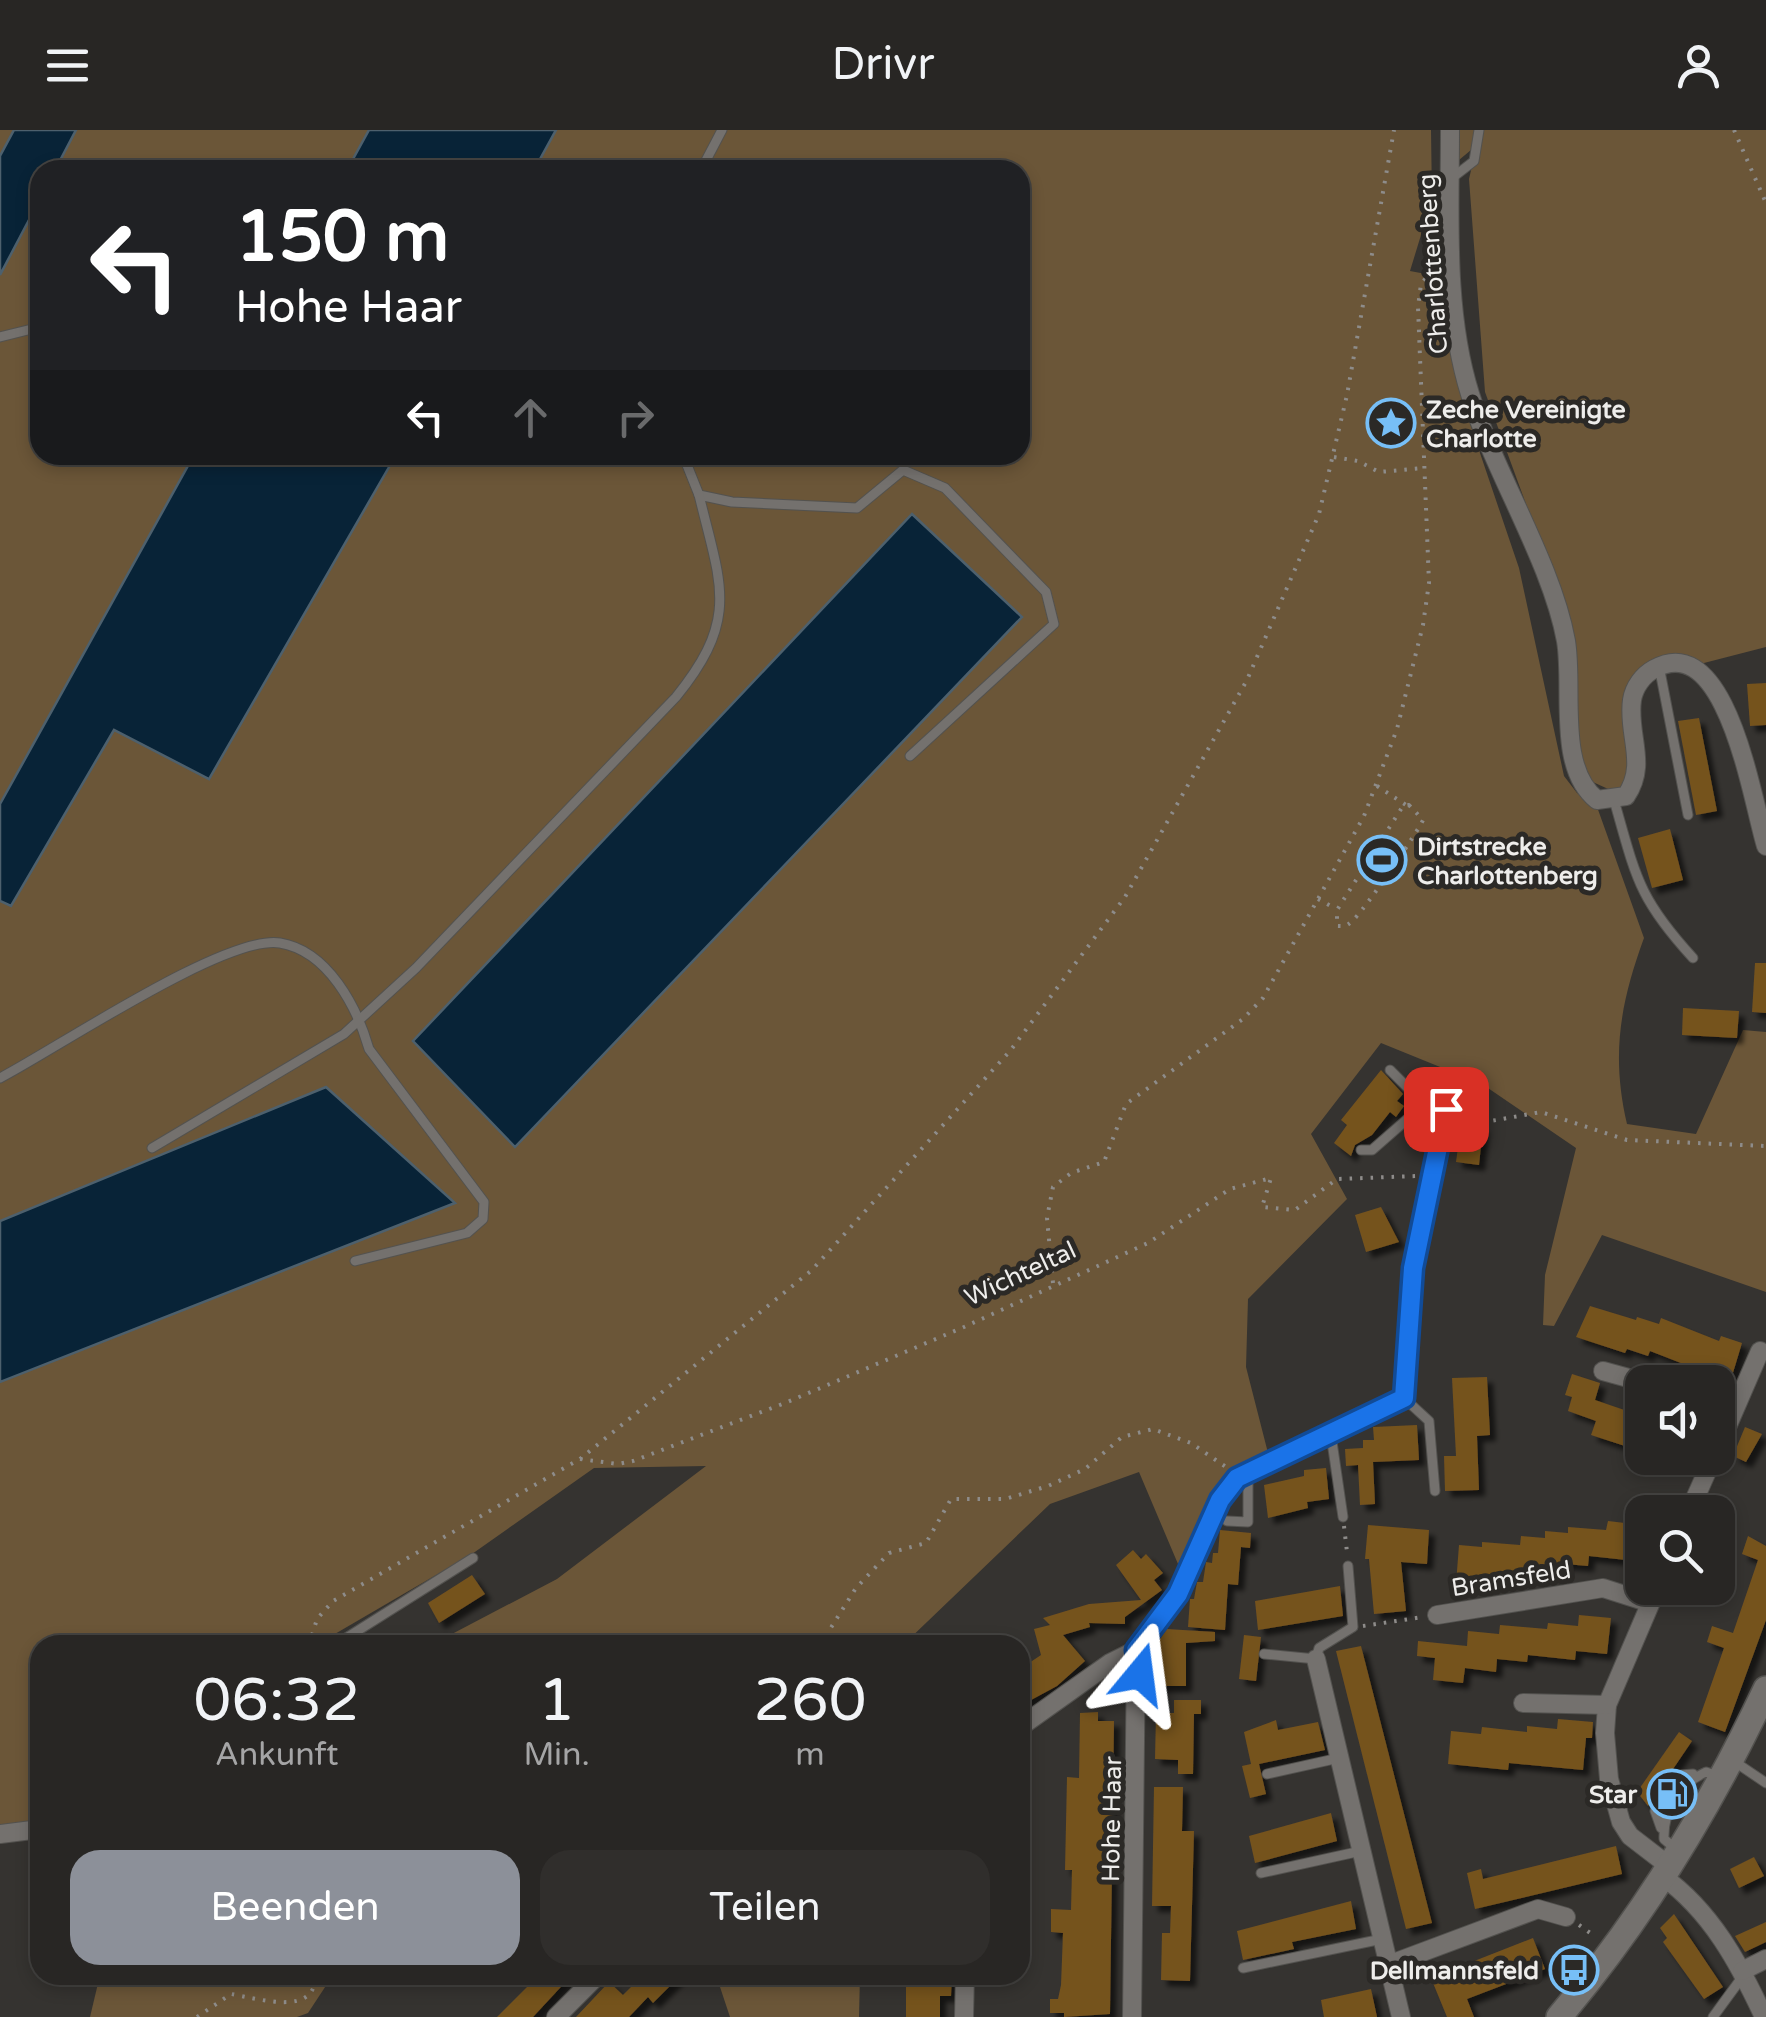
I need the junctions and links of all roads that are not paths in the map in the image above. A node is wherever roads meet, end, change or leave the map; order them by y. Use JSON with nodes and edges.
{"nodes":[{"id":1,"x":722,"y":130,"type":"edge"},
{"id":2,"x":1450,"y":130,"type":"edge"},
{"id":3,"x":1479,"y":130,"type":"edge"},
{"id":4,"x":706,"y":160,"type":"edge"},
{"id":5,"x":1450,"y":180,"type":"junction"},
{"id":6,"x":30,"y":330,"type":"edge"},
{"id":7,"x":0,"y":337,"type":"edge"},
{"id":8,"x":687,"y":465,"type":"edge"},
{"id":9,"x":700,"y":496,"type":"junction"},
{"id":10,"x":1659,"y":666,"type":"junction"},
{"id":11,"x":910,"y":756,"type":"dead end"},
{"id":12,"x":1614,"y":800,"type":"junction"},
{"id":13,"x":1688,"y":815,"type":"dead end"},
{"id":14,"x":1766,"y":846,"type":"edge"},
{"id":15,"x":1693,"y":958,"type":"dead end"},
{"id":16,"x":360,"y":1020,"type":"junction"},
{"id":17,"x":1390,"y":1070,"type":"dead end"},
{"id":18,"x":0,"y":1078,"type":"edge"},
{"id":19,"x":1446,"y":1109,"type":"road end"},
{"id":20,"x":1422,"y":1116,"type":"junction"},
{"id":21,"x":1442,"y":1132,"type":"junction"},
{"id":22,"x":152,"y":1148,"type":"dead end"},
{"id":23,"x":1362,"y":1150,"type":"dead end"},
{"id":24,"x":355,"y":1261,"type":"dead end"},
{"id":25,"x":1760,"y":1350,"type":"dead end"},
{"id":26,"x":1603,"y":1370,"type":"dead end"},
{"id":27,"x":1625,"y":1377,"type":"edge"},
{"id":28,"x":1735,"y":1393,"type":"edge"},
{"id":29,"x":1404,"y":1398,"type":"junction"},
{"id":30,"x":1330,"y":1432,"type":"junction"},
{"id":31,"x":1242,"y":1474,"type":"junction"},
{"id":32,"x":1435,"y":1491,"type":"dead end"},
{"id":33,"x":1343,"y":1517,"type":"road end"},
{"id":34,"x":1227,"y":1521,"type":"dead end"},
{"id":35,"x":473,"y":1558,"type":"dead end"},
{"id":36,"x":1348,"y":1566,"type":"road end"},
{"id":37,"x":1625,"y":1591,"type":"edge"},
{"id":38,"x":1649,"y":1605,"type":"edge"},
{"id":39,"x":1437,"y":1615,"type":"road end"},
{"id":40,"x":351,"y":1635,"type":"edge"},
{"id":41,"x":1136,"y":1650,"type":"junction"},
{"id":42,"x":1264,"y":1654,"type":"dead end"},
{"id":43,"x":1316,"y":1659,"type":"junction"},
{"id":44,"x":1766,"y":1689,"type":"edge"},
{"id":45,"x":1523,"y":1703,"type":"dead end"},
{"id":46,"x":1607,"y":1705,"type":"junction"},
{"id":47,"x":1030,"y":1721,"type":"edge"},
{"id":48,"x":1339,"y":1758,"type":"junction"},
{"id":49,"x":1721,"y":1770,"type":"junction"},
{"id":50,"x":1266,"y":1774,"type":"dead end"},
{"id":51,"x":1766,"y":1783,"type":"edge"},
{"id":52,"x":30,"y":1830,"type":"edge"},
{"id":53,"x":0,"y":1834,"type":"edge"},
{"id":54,"x":1361,"y":1851,"type":"junction"},
{"id":55,"x":1669,"y":1858,"type":"junction"},
{"id":56,"x":1261,"y":1873,"type":"dead end"},
{"id":57,"x":1566,"y":1917,"type":"road end"},
{"id":58,"x":1382,"y":1939,"type":"junction"},
{"id":59,"x":1766,"y":1958,"type":"edge"},
{"id":60,"x":1388,"y":1965,"type":"junction"},
{"id":61,"x":1243,"y":1968,"type":"dead end"},
{"id":62,"x":1743,"y":1972,"type":"junction"},
{"id":63,"x":588,"y":1985,"type":"edge"},
{"id":64,"x":965,"y":1985,"type":"edge"},
{"id":65,"x":556,"y":2017,"type":"edge"},
{"id":66,"x":964,"y":2017,"type":"edge"},
{"id":67,"x":1132,"y":2017,"type":"edge"},
{"id":68,"x":1400,"y":2017,"type":"edge"},
{"id":69,"x":1559,"y":2017,"type":"edge"},
{"id":70,"x":1713,"y":2017,"type":"edge"},
{"id":71,"x":1764,"y":2017,"type":"edge"}],
"edges":[{"from":1,"to":4,"type":"lane"},
{"from":2,"to":5,"type":"street","name":"Charlottenberg"},
{"from":3,"to":5,"type":"lane"},
{"from":5,"to":12,"type":"street","name":"Charlottenberg"},
{"from":6,"to":7,"type":"lane"},
{"from":8,"to":9,"type":"lane"},
{"from":9,"to":11,"type":"lane"},
{"from":9,"to":16,"type":"lane"},
{"from":10,"to":12,"type":"street"},
{"from":10,"to":13,"type":"lane"},
{"from":10,"to":14,"type":"street"},
{"from":12,"to":15,"type":"lane"},
{"from":16,"to":18,"type":"lane"},
{"from":16,"to":22,"type":"lane"},
{"from":16,"to":24,"type":"lane"},
{"from":17,"to":20,"type":"lane"},
{"from":19,"to":21,"type":"street"},
{"from":20,"to":21,"type":"lane"},
{"from":20,"to":23,"type":"lane"},
{"from":21,"to":29,"type":"street"},
{"from":25,"to":28,"type":"street"},
{"from":26,"to":27,"type":"street"},
{"from":29,"to":30,"type":"street"},
{"from":29,"to":32,"type":"lane"},
{"from":30,"to":31,"type":"street"},
{"from":30,"to":33,"type":"lane"},
{"from":31,"to":34,"type":"lane"},
{"from":31,"to":41,"type":"street"},
{"from":35,"to":40,"type":"lane"},
{"from":36,"to":43,"type":"lane"},
{"from":37,"to":39,"type":"street","name":"Bramsfeld"},
{"from":38,"to":46,"type":"street"},
{"from":41,"to":47,"type":"street"},
{"from":41,"to":67,"type":"street","name":"Hohe Haar"},
{"from":42,"to":43,"type":"lane"},
{"from":43,"to":48,"type":"street"},
{"from":44,"to":49,"type":"main road"},
{"from":45,"to":46,"type":"street"},
{"from":46,"to":55,"type":"street"},
{"from":48,"to":50,"type":"lane"},
{"from":48,"to":54,"type":"street"},
{"from":49,"to":51,"type":"lane"},
{"from":49,"to":55,"type":"main road"},
{"from":49,"to":55,"type":"lane"},
{"from":52,"to":53,"type":"street"},
{"from":54,"to":56,"type":"lane"},
{"from":54,"to":58,"type":"street"},
{"from":55,"to":62,"type":"street"},
{"from":55,"to":69,"type":"main road"},
{"from":57,"to":60,"type":"street"},
{"from":58,"to":60,"type":"street"},
{"from":58,"to":61,"type":"lane"},
{"from":59,"to":62,"type":"street"},
{"from":60,"to":68,"type":"street"},
{"from":62,"to":70,"type":"lane"},
{"from":62,"to":71,"type":"street"},
{"from":63,"to":65,"type":"street"},
{"from":64,"to":66,"type":"street"}]}
